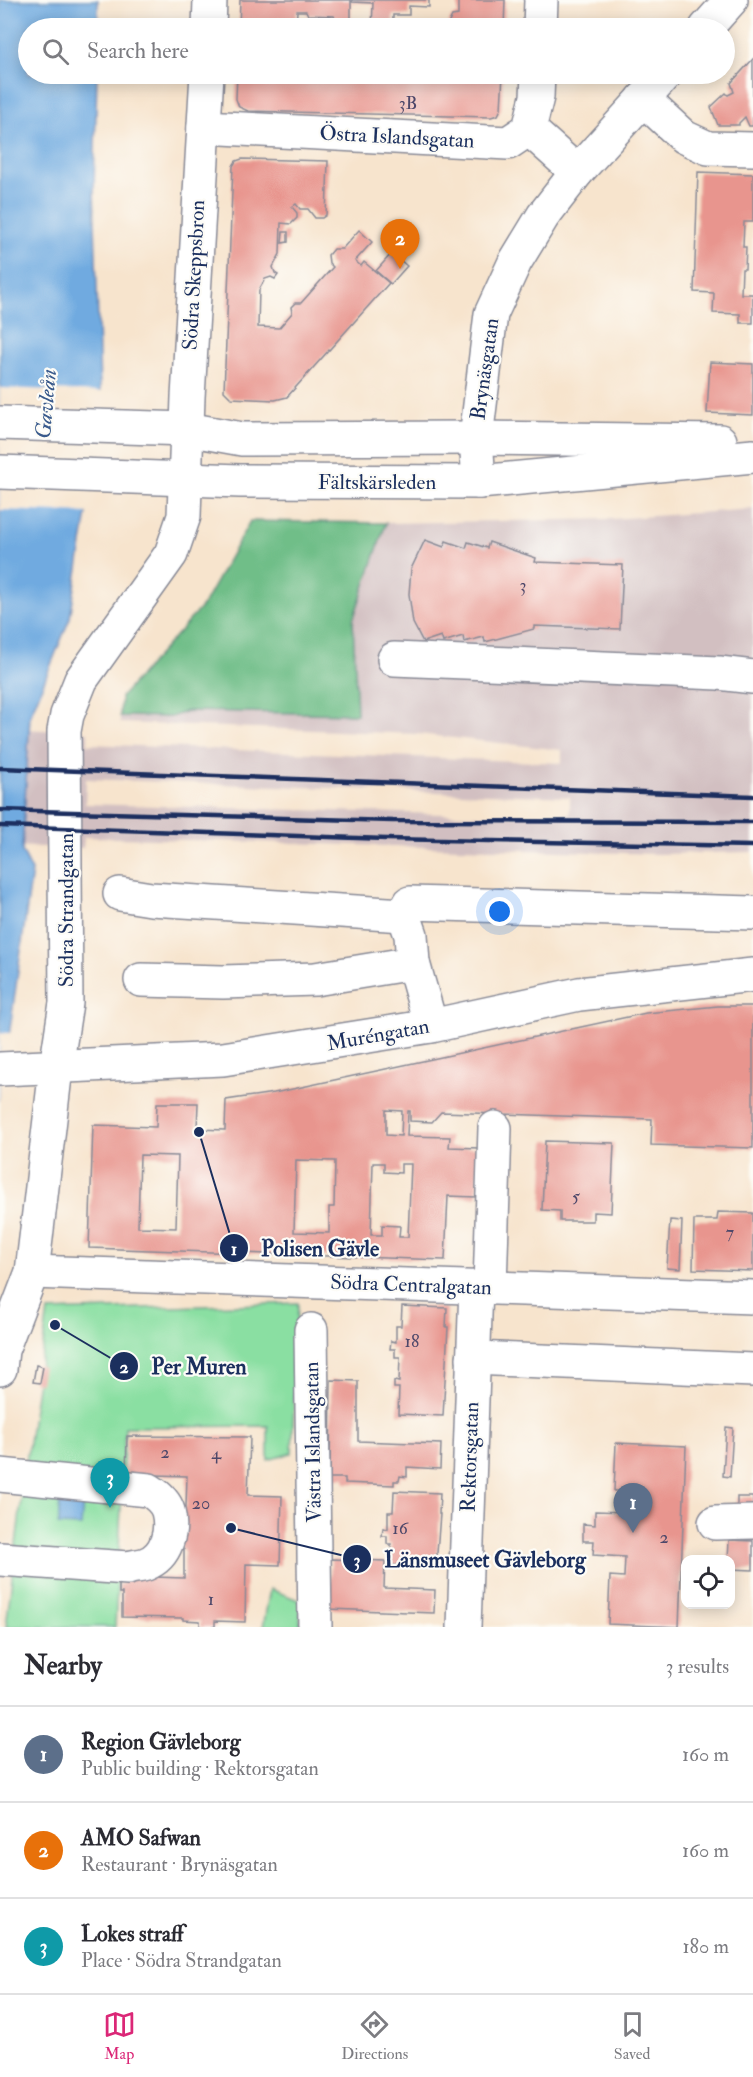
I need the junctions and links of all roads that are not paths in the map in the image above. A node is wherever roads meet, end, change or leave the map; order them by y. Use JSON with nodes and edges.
{"nodes":[{"id":1,"x":210,"y":0,"type":"edge"},
{"id":2,"x":541,"y":0,"type":"edge"},
{"id":3,"x":731,"y":0,"type":"edge"},
{"id":4,"x":209,"y":18,"type":"edge"},
{"id":5,"x":540,"y":18,"type":"edge"},
{"id":6,"x":715,"y":18,"type":"edge"},
{"id":7,"x":206,"y":84,"type":"edge"},
{"id":8,"x":538,"y":84,"type":"edge"},
{"id":9,"x":657,"y":84,"type":"edge"},
{"id":10,"x":643,"y":99,"type":"junction"},
{"id":11,"x":204,"y":127,"type":"junction"},
{"id":12,"x":529,"y":129,"type":"junction"},
{"id":13,"x":753,"y":149,"type":"edge"},
{"id":14,"x":577,"y":172,"type":"junction"},
{"id":15,"x":0,"y":423,"type":"edge"},
{"id":16,"x":186,"y":429,"type":"junction"},
{"id":17,"x":476,"y":438,"type":"junction"},
{"id":18,"x":753,"y":441,"type":"edge"},
{"id":19,"x":753,"y":456,"type":"edge"},
{"id":20,"x":0,"y":472,"type":"edge"},
{"id":21,"x":185,"y":477,"type":"junction"},
{"id":22,"x":479,"y":482,"type":"junction"},
{"id":23,"x":394,"y":659,"type":"dead end"},
{"id":24,"x":753,"y":677,"type":"edge"},
{"id":25,"x":120,"y":894,"type":"dead end"},
{"id":26,"x":753,"y":913,"type":"edge"},
{"id":27,"x":404,"y":915,"type":"junction"},
{"id":28,"x":413,"y":963,"type":"junction"},
{"id":29,"x":753,"y":975,"type":"edge"},
{"id":30,"x":141,"y":980,"type":"dead end"},
{"id":31,"x":430,"y":1026,"type":"junction"},
{"id":32,"x":56,"y":1068,"type":"junction"},
{"id":33,"x":5,"y":1069,"type":"edge"},
{"id":34,"x":495,"y":1128,"type":"dead end"},
{"id":35,"x":33,"y":1272,"type":"junction"},
{"id":36,"x":483,"y":1287,"type":"junction"},
{"id":37,"x":753,"y":1297,"type":"edge"},
{"id":38,"x":311,"y":1330,"type":"dead end"},
{"id":39,"x":473,"y":1358,"type":"junction"},
{"id":40,"x":0,"y":1369,"type":"edge"},
{"id":41,"x":753,"y":1370,"type":"edge"},
{"id":42,"x":0,"y":1475,"type":"edge"},
{"id":43,"x":753,"y":1522,"type":"edge"},
{"id":44,"x":716,"y":1523,"type":"dead end"},
{"id":45,"x":0,"y":1559,"type":"edge"},
{"id":46,"x":315,"y":1627,"type":"edge"},
{"id":47,"x":464,"y":1627,"type":"edge"}],
"edges":[{"from":1,"to":4,"type":"street"},
{"from":2,"to":5,"type":"street"},
{"from":3,"to":6,"type":"street"},
{"from":7,"to":11,"type":"street","name":"Södra Skeppsbron"},
{"from":8,"to":12,"type":"street"},
{"from":9,"to":10,"type":"street","name":"Brynäsgatan"},
{"from":10,"to":13,"type":"street"},
{"from":10,"to":14,"type":"street","name":"Brynäsgatan"},
{"from":11,"to":12,"type":"street","name":"Östra Islandsgatan"},
{"from":11,"to":16,"type":"street","name":"Södra Skeppsbron"},
{"from":12,"to":14,"type":"street"},
{"from":14,"to":17,"type":"street","name":"Brynäsgatan"},
{"from":15,"to":16,"type":"street","name":"Fältskärsleden"},
{"from":16,"to":17,"type":"street","name":"Fältskärsleden"},
{"from":16,"to":21,"type":"street","name":"Södra Skeppsbron"},
{"from":17,"to":18,"type":"street","name":"Fältskärsleden"},
{"from":17,"to":22,"type":"street","name":"Brynäsgatan"},
{"from":19,"to":22,"type":"street","name":"Fältskärsleden"},
{"from":20,"to":21,"type":"street","name":"Fältskärsleden"},
{"from":21,"to":22,"type":"street","name":"Fältskärsleden"},
{"from":21,"to":32,"type":"street","name":"Södra Strandgatan"},
{"from":23,"to":24,"type":"street"},
{"from":25,"to":27,"type":"street"},
{"from":26,"to":27,"type":"street"},
{"from":27,"to":28,"type":"street"},
{"from":28,"to":30,"type":"street"},
{"from":28,"to":31,"type":"street"},
{"from":29,"to":31,"type":"street","name":"Muréngatan"},
{"from":31,"to":32,"type":"street","name":"Muréngatan"},
{"from":32,"to":33,"type":"street","name":"Muréngatan"},
{"from":32,"to":35,"type":"street","name":"Södra Strandgatan"},
{"from":34,"to":36,"type":"street","name":"Rektorsgatan"},
{"from":35,"to":36,"type":"street","name":"Södra Centralgatan"},
{"from":35,"to":40,"type":"street","name":"Södra Strandgatan"},
{"from":36,"to":37,"type":"street","name":"Södra Centralgatan"},
{"from":36,"to":39,"type":"street","name":"Rektorsgatan"},
{"from":38,"to":46,"type":"street","name":"Västra Islandsgatan"},
{"from":39,"to":41,"type":"street"},
{"from":39,"to":47,"type":"street","name":"Rektorsgatan"},
{"from":42,"to":45,"type":"street"},
{"from":43,"to":44,"type":"street"}]}
